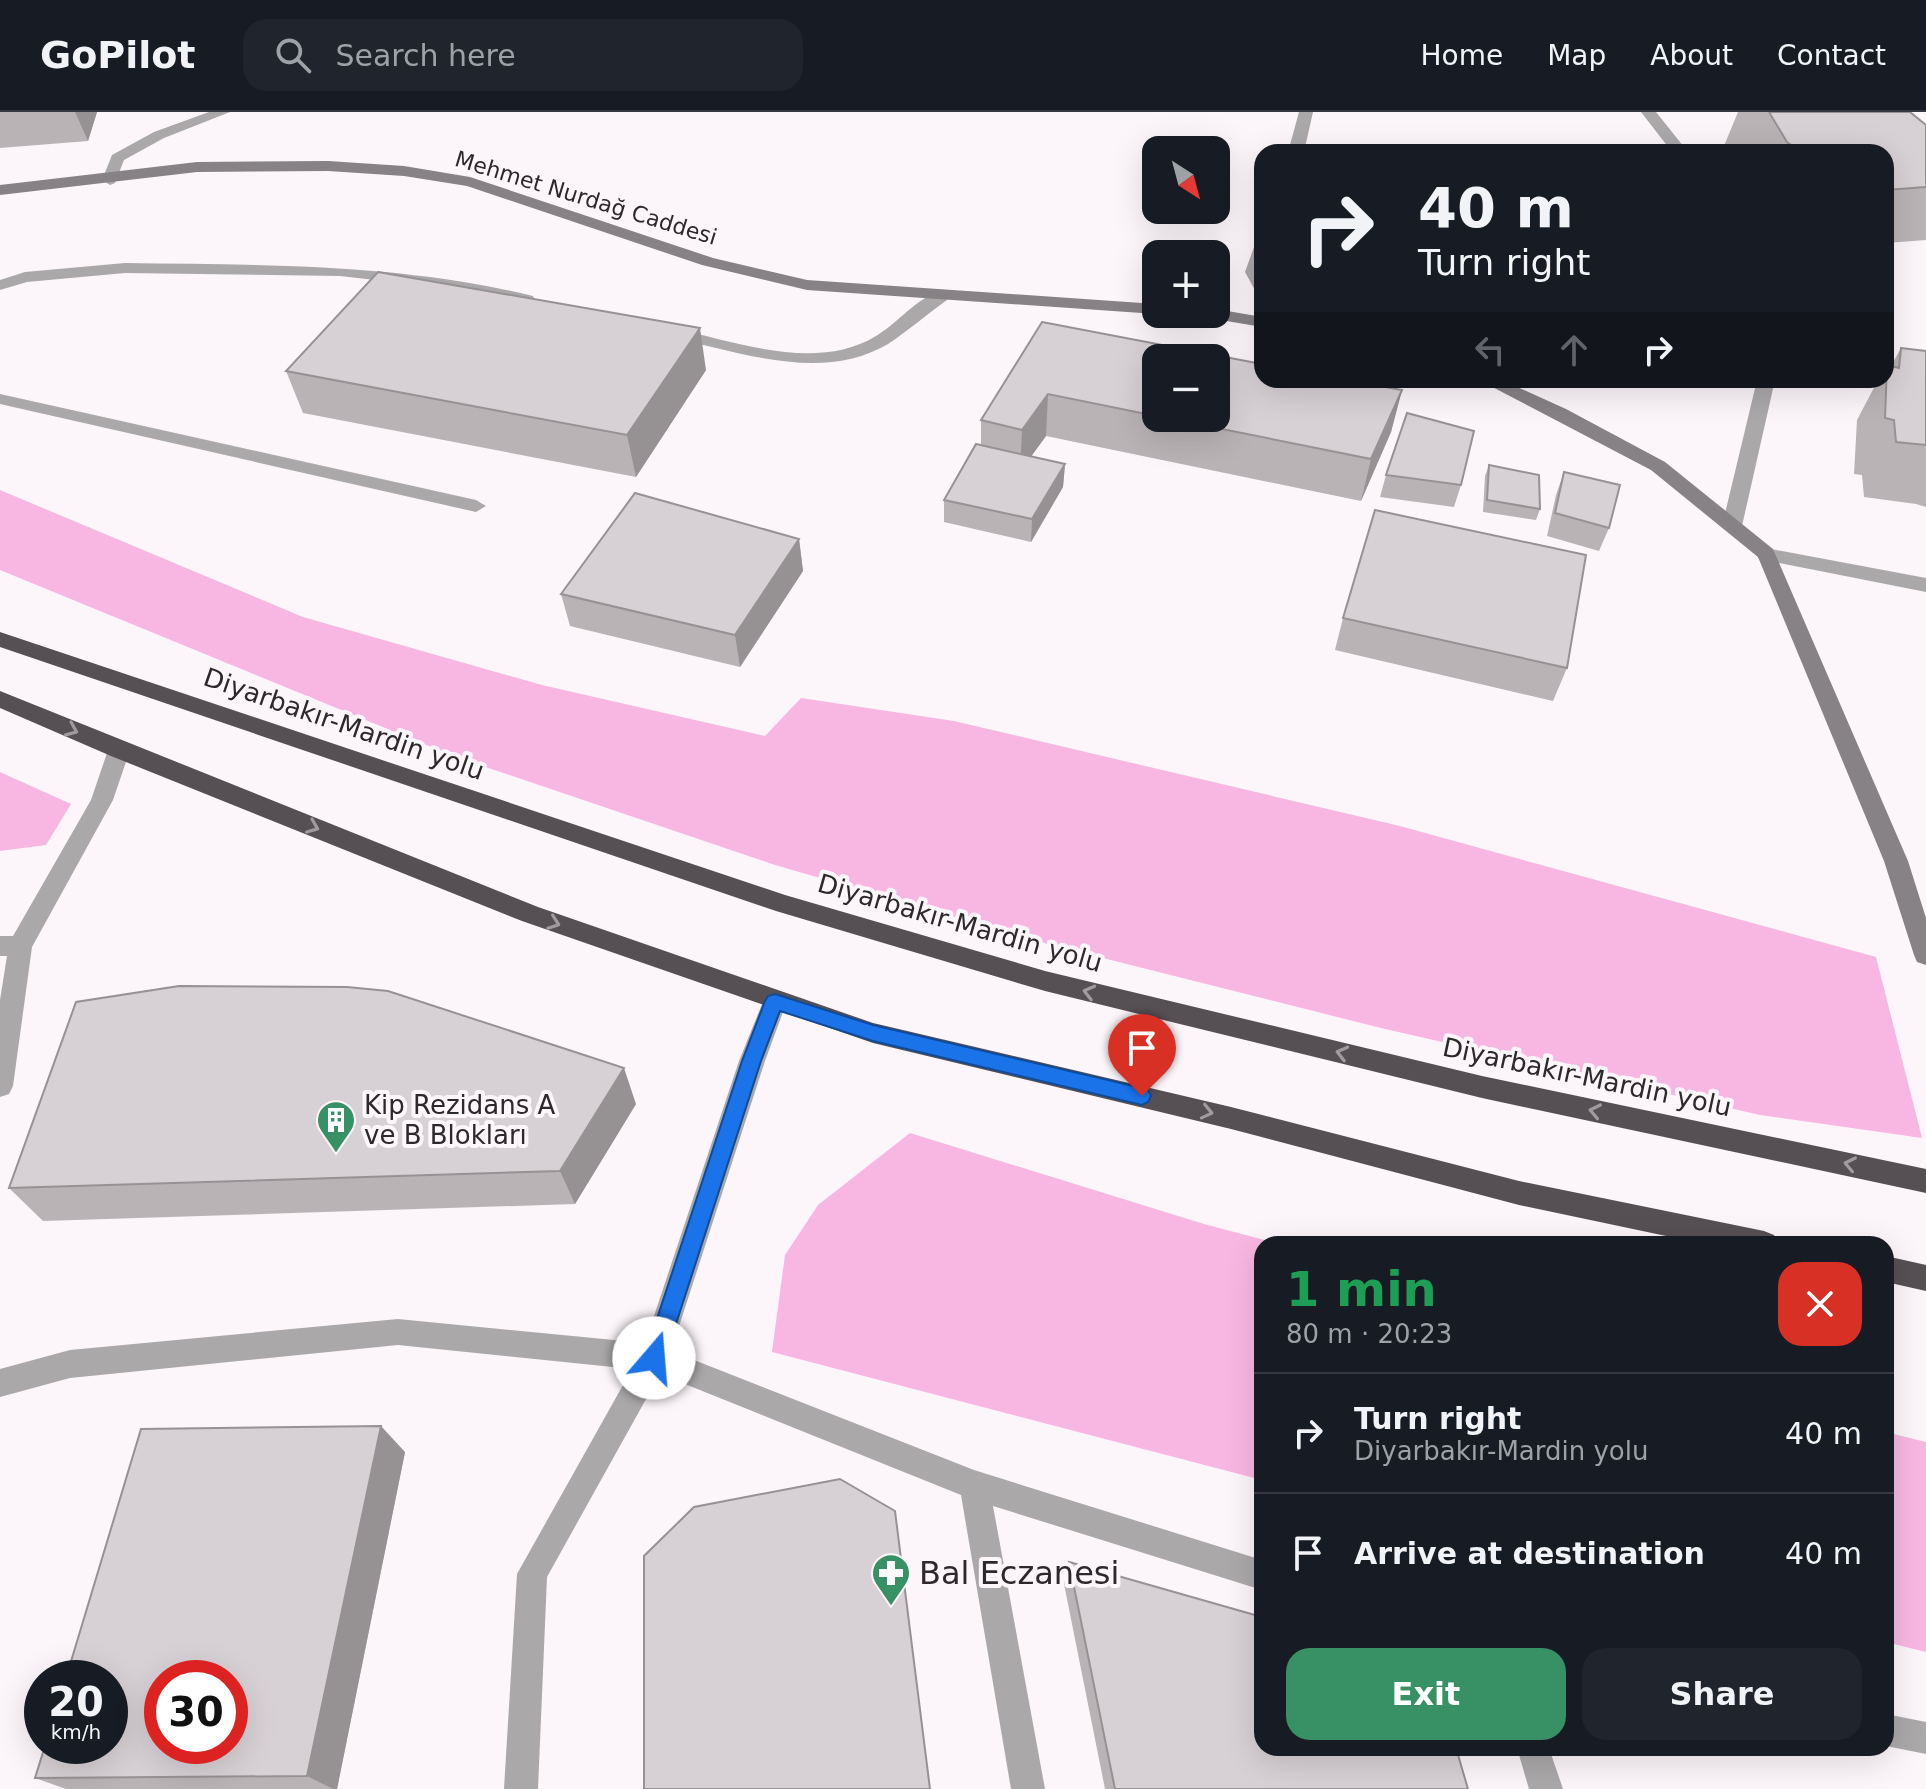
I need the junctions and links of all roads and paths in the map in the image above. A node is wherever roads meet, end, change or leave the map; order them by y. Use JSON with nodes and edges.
{"nodes":[{"id":1,"x":223,"y":112,"type":"edge"},
{"id":2,"x":1306,"y":112,"type":"edge"},
{"id":3,"x":1648,"y":112,"type":"edge"},
{"id":4,"x":1298,"y":144,"type":"edge"},
{"id":5,"x":1674,"y":144,"type":"edge"},
{"id":6,"x":110,"y":180,"type":"junction"},
{"id":7,"x":0,"y":190,"type":"edge"},
{"id":8,"x":0,"y":285,"type":"edge"},
{"id":9,"x":941,"y":296,"type":"junction"},
{"id":10,"x":538,"y":302,"type":"edge"},
{"id":11,"x":1142,"y":308,"type":"edge"},
{"id":12,"x":1230,"y":317,"type":"edge"},
{"id":13,"x":1254,"y":321,"type":"edge"},
{"id":14,"x":660,"y":330,"type":"edge"},
{"id":15,"x":1505,"y":388,"type":"edge"},
{"id":16,"x":1764,"y":388,"type":"edge"},
{"id":17,"x":0,"y":399,"type":"edge"},
{"id":18,"x":476,"y":506,"type":"dead end"},
{"id":19,"x":1732,"y":526,"type":"junction"},
{"id":20,"x":1766,"y":554,"type":"junction"},
{"id":21,"x":1926,"y":585,"type":"edge"},
{"id":22,"x":0,"y":639,"type":"edge"},
{"id":23,"x":0,"y":699,"type":"edge"},
{"id":24,"x":119,"y":750,"type":"junction"},
{"id":25,"x":10,"y":946,"type":"edge"},
{"id":26,"x":1926,"y":955,"type":"edge"},
{"id":27,"x":775,"y":1001,"type":"junction"},
{"id":28,"x":0,"y":1086,"type":"edge"},
{"id":29,"x":1926,"y":1181,"type":"edge"},
{"id":30,"x":1726,"y":1236,"type":"edge"},
{"id":31,"x":1894,"y":1271,"type":"edge"},
{"id":32,"x":1926,"y":1278,"type":"edge"},
{"id":33,"x":654,"y":1358,"type":"junction"},
{"id":34,"x":0,"y":1383,"type":"edge"},
{"id":35,"x":974,"y":1485,"type":"junction"},
{"id":36,"x":1254,"y":1572,"type":"edge"},
{"id":37,"x":1894,"y":1732,"type":"edge"},
{"id":38,"x":1926,"y":1738,"type":"edge"},
{"id":39,"x":1536,"y":1756,"type":"edge"},
{"id":40,"x":521,"y":1789,"type":"edge"},
{"id":41,"x":1028,"y":1789,"type":"edge"},
{"id":42,"x":1546,"y":1789,"type":"edge"}],
"edges":[{"from":1,"to":6,"type":"street"},
{"from":2,"to":4,"type":"street"},
{"from":3,"to":5,"type":"street"},
{"from":6,"to":7,"type":"street","name":"Mehmet Nurdağ Caddesi"},
{"from":6,"to":9,"type":"street","name":"Mehmet Nurdağ Caddesi"},
{"from":8,"to":10,"type":"street"},
{"from":9,"to":11,"type":"street","name":"Mehmet Nurdağ Caddesi"},
{"from":9,"to":14,"type":"street"},
{"from":12,"to":13,"type":"street"},
{"from":15,"to":19,"type":"street"},
{"from":16,"to":19,"type":"street"},
{"from":17,"to":18,"type":"street"},
{"from":19,"to":20,"type":"street"},
{"from":20,"to":21,"type":"street"},
{"from":20,"to":26,"type":"street"},
{"from":29,"to":22,"type":"highway","name":"Diyarbakır-Mardin yolu","one_way":true},
{"from":23,"to":24,"type":"highway","one_way":true},
{"from":24,"to":25,"type":"street"},
{"from":24,"to":27,"type":"highway","one_way":true},
{"from":25,"to":28,"type":"street"},
{"from":27,"to":30,"type":"highway","one_way":true},
{"from":27,"to":33,"type":"street"},
{"from":31,"to":32,"type":"highway"},
{"from":33,"to":34,"type":"street"},
{"from":33,"to":35,"type":"street"},
{"from":33,"to":40,"type":"street"},
{"from":35,"to":36,"type":"street"},
{"from":35,"to":41,"type":"street"},
{"from":37,"to":38,"type":"street"},
{"from":39,"to":42,"type":"street"}]}
